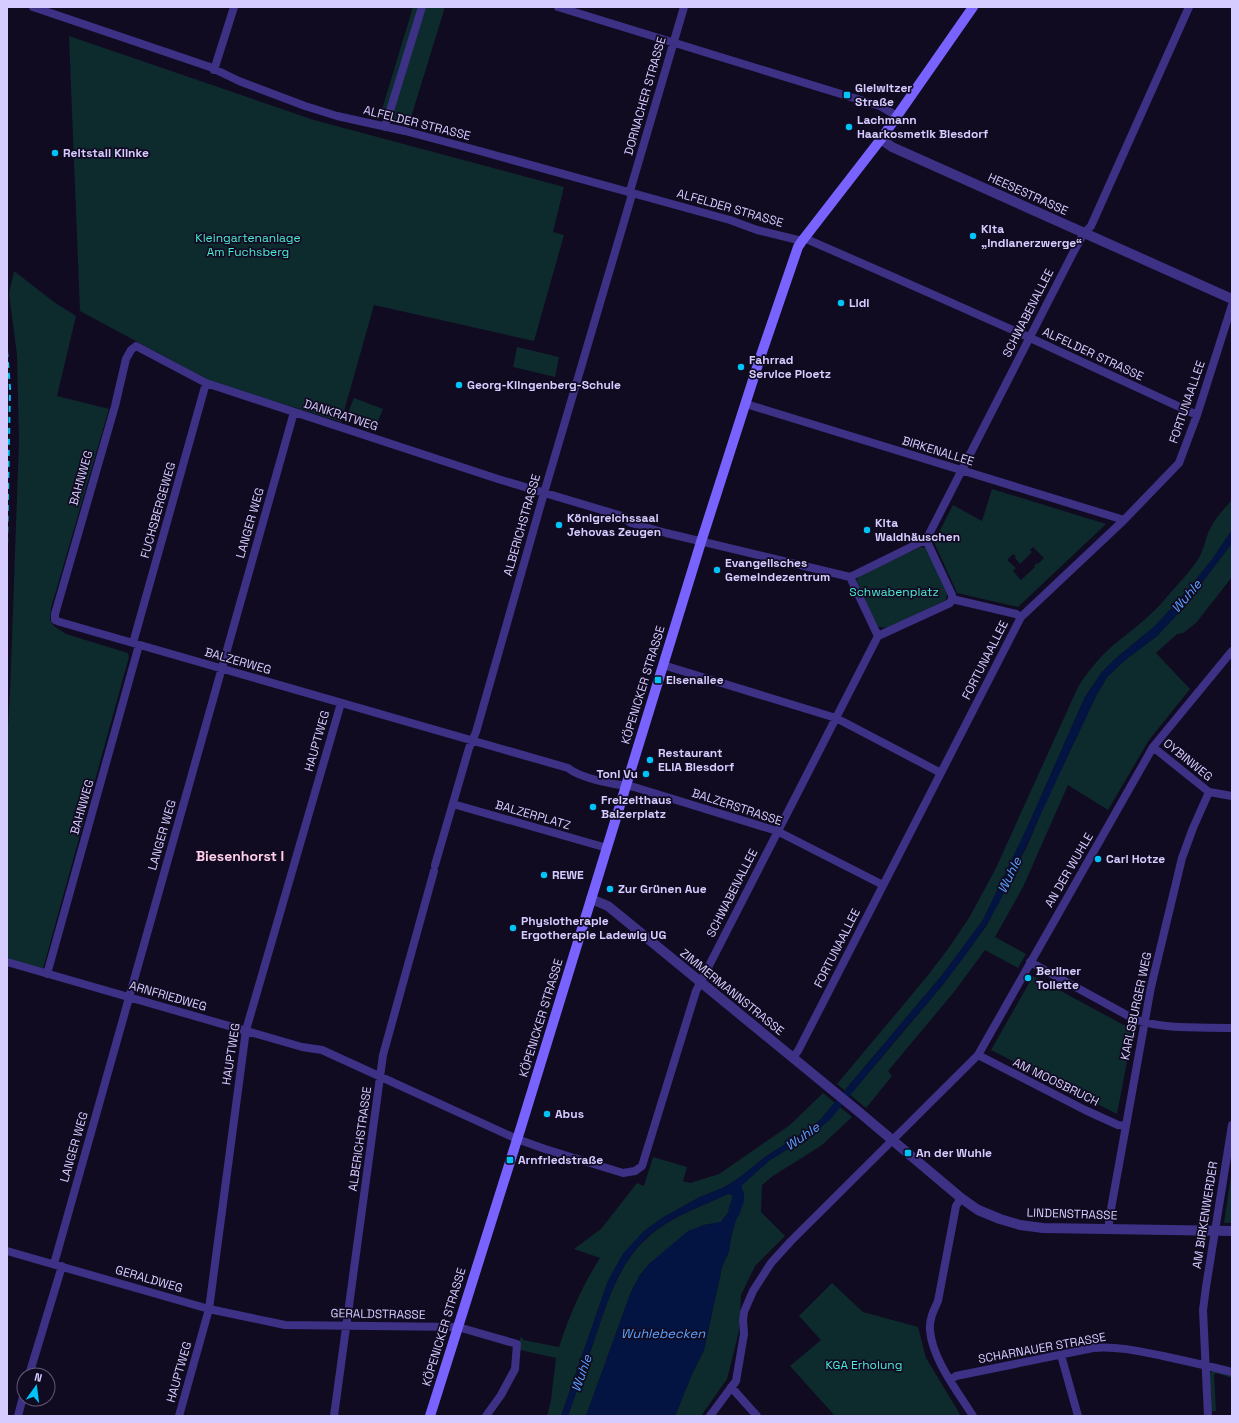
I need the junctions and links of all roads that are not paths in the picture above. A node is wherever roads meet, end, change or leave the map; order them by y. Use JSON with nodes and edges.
{"nodes":[{"id":1,"x":33,"y":7,"type":"edge"},
{"id":2,"x":234,"y":7,"type":"edge"},
{"id":3,"x":422,"y":7,"type":"edge"},
{"id":4,"x":558,"y":7,"type":"edge"},
{"id":5,"x":684,"y":7,"type":"edge"},
{"id":6,"x":973,"y":7,"type":"edge"},
{"id":7,"x":1189,"y":7,"type":"edge"},
{"id":8,"x":674,"y":42,"type":"junction"},
{"id":9,"x":214,"y":70,"type":"junction"},
{"id":10,"x":897,"y":116,"type":"junction"},
{"id":11,"x":385,"y":127,"type":"junction"},
{"id":12,"x":881,"y":139,"type":"junction"},
{"id":13,"x":630,"y":191,"type":"junction"},
{"id":14,"x":1084,"y":233,"type":"junction"},
{"id":15,"x":803,"y":240,"type":"junction"},
{"id":16,"x":1232,"y":299,"type":"edge"},
{"id":17,"x":1232,"y":305,"type":"edge"},
{"id":18,"x":1029,"y":338,"type":"junction"},
{"id":19,"x":136,"y":346,"type":"joint"},
{"id":20,"x":206,"y":383,"type":"junction"},
{"id":21,"x":746,"y":404,"type":"junction"},
{"id":22,"x":294,"y":412,"type":"junction"},
{"id":23,"x":1197,"y":415,"type":"junction"},
{"id":24,"x":961,"y":471,"type":"junction"},
{"id":25,"x":544,"y":493,"type":"junction"},
{"id":26,"x":1124,"y":520,"type":"junction"},
{"id":27,"x":701,"y":542,"type":"junction"},
{"id":28,"x":925,"y":542,"type":"junction"},
{"id":29,"x":850,"y":577,"type":"junction"},
{"id":30,"x":952,"y":599,"type":"junction"},
{"id":31,"x":1021,"y":617,"type":"junction"},
{"id":32,"x":54,"y":620,"type":"joint"},
{"id":33,"x":878,"y":636,"type":"junction"},
{"id":34,"x":136,"y":644,"type":"junction"},
{"id":35,"x":1232,"y":651,"type":"edge"},
{"id":36,"x":663,"y":665,"type":"junction"},
{"id":37,"x":221,"y":668,"type":"junction"},
{"id":38,"x":341,"y":703,"type":"junction"},
{"id":39,"x":836,"y":718,"type":"junction"},
{"id":40,"x":416,"y":724,"type":"joint"},
{"id":41,"x":472,"y":740,"type":"junction"},
{"id":42,"x":1153,"y":747,"type":"junction"},
{"id":43,"x":940,"y":773,"type":"junction"},
{"id":44,"x":626,"y":786,"type":"junction"},
{"id":45,"x":1209,"y":792,"type":"junction"},
{"id":46,"x":1232,"y":796,"type":"edge"},
{"id":47,"x":453,"y":804,"type":"junction"},
{"id":48,"x":778,"y":831,"type":"junction"},
{"id":49,"x":607,"y":848,"type":"junction"},
{"id":50,"x":883,"y":885,"type":"junction"},
{"id":51,"x":591,"y":899,"type":"junction"},
{"id":52,"x":7,"y":962,"type":"edge"},
{"id":53,"x":1030,"y":962,"type":"junction"},
{"id":54,"x":46,"y":974,"type":"junction"},
{"id":55,"x":700,"y":983,"type":"junction"},
{"id":56,"x":128,"y":997,"type":"junction"},
{"id":57,"x":1144,"y":1022,"type":"junction"},
{"id":58,"x":1232,"y":1028,"type":"edge"},
{"id":59,"x":246,"y":1030,"type":"junction"},
{"id":60,"x":978,"y":1055,"type":"junction"},
{"id":61,"x":792,"y":1058,"type":"junction"},
{"id":62,"x":380,"y":1077,"type":"junction"},
{"id":63,"x":854,"y":1108,"type":"joint"},
{"id":64,"x":1232,"y":1125,"type":"edge"},
{"id":65,"x":1126,"y":1126,"type":"junction"},
{"id":66,"x":893,"y":1140,"type":"junction"},
{"id":67,"x":521,"y":1141,"type":"junction"},
{"id":68,"x":961,"y":1198,"type":"junction"},
{"id":69,"x":1109,"y":1229,"type":"junction"},
{"id":70,"x":1215,"y":1230,"type":"junction"},
{"id":71,"x":1232,"y":1231,"type":"edge"},
{"id":72,"x":7,"y":1250,"type":"edge"},
{"id":73,"x":58,"y":1265,"type":"junction"},
{"id":74,"x":209,"y":1309,"type":"junction"},
{"id":75,"x":285,"y":1325,"type":"joint"},
{"id":76,"x":346,"y":1326,"type":"junction"},
{"id":77,"x":458,"y":1327,"type":"junction"},
{"id":78,"x":1060,"y":1355,"type":"junction"},
{"id":79,"x":1206,"y":1365,"type":"junction"},
{"id":80,"x":31,"y":1367,"type":"edge"},
{"id":81,"x":1232,"y":1372,"type":"edge"},
{"id":82,"x":950,"y":1380,"type":"junction"},
{"id":83,"x":731,"y":1387,"type":"junction"},
{"id":84,"x":179,"y":1416,"type":"edge"},
{"id":85,"x":334,"y":1416,"type":"edge"},
{"id":86,"x":430,"y":1416,"type":"edge"},
{"id":87,"x":486,"y":1416,"type":"edge"},
{"id":88,"x":710,"y":1416,"type":"edge"},
{"id":89,"x":757,"y":1416,"type":"edge"},
{"id":90,"x":973,"y":1416,"type":"edge"},
{"id":91,"x":1078,"y":1416,"type":"edge"},
{"id":92,"x":1208,"y":1416,"type":"edge"}],
"edges":[{"from":1,"to":9,"type":"street","name":"ALFELDER STRASSE"},
{"from":2,"to":9,"type":"street"},
{"from":3,"to":11,"type":"street"},
{"from":4,"to":8,"type":"street"},
{"from":5,"to":8,"type":"street","name":"DORNACHER STRASSE"},
{"from":6,"to":10,"type":"main road","name":"KÖPENICKER STRASSE"},
{"from":7,"to":14,"type":"street","name":"SCHWABENALLEE"},
{"from":8,"to":10,"type":"street"},
{"from":8,"to":13,"type":"street","name":"DORNACHER STRASSE"},
{"from":9,"to":11,"type":"street","name":"ALFELDER STRASSE"},
{"from":10,"to":12,"type":"main road","name":"KÖPENICKER STRASSE"},
{"from":11,"to":13,"type":"street","name":"ALFELDER STRASSE"},
{"from":12,"to":14,"type":"street","name":"HEESESTRASSE"},
{"from":12,"to":15,"type":"main road","name":"KÖPENICKER STRASSE"},
{"from":13,"to":15,"type":"street","name":"ALFELDER STRASSE"},
{"from":13,"to":25,"type":"street","name":"ALBERICHSTRASSE"},
{"from":14,"to":16,"type":"street","name":"HEESESTRASSE"},
{"from":14,"to":18,"type":"street","name":"SCHWABENALLEE"},
{"from":15,"to":18,"type":"street","name":"ALFELDER STRASSE"},
{"from":15,"to":21,"type":"main road","name":"KÖPENICKER STRASSE"},
{"from":17,"to":23,"type":"street","name":"FORTUNAALLEE"},
{"from":18,"to":23,"type":"street","name":"ALFELDER STRASSE"},
{"from":18,"to":24,"type":"street","name":"SCHWABENALLEE"},
{"from":19,"to":20,"type":"street","name":"DANKRATWEG"},
{"from":19,"to":32,"type":"street","name":"BAHNWEG"},
{"from":20,"to":22,"type":"street","name":"DANKRATWEG"},
{"from":20,"to":34,"type":"street","name":"FUCHSBERGEWEG"},
{"from":21,"to":24,"type":"street","name":"BIRKENALLEE"},
{"from":21,"to":27,"type":"main road","name":"KÖPENICKER STRASSE"},
{"from":22,"to":25,"type":"street","name":"DANKRATWEG"},
{"from":22,"to":37,"type":"street","name":"LANGER WEG"},
{"from":23,"to":26,"type":"street","name":"FORTUNAALLEE"},
{"from":24,"to":26,"type":"street","name":"BIRKENALLEE"},
{"from":24,"to":28,"type":"street","name":"SCHWABENALLEE"},
{"from":25,"to":27,"type":"street","name":"DANKRATWEG"},
{"from":25,"to":41,"type":"street","name":"ALBERICHSTRASSE"},
{"from":26,"to":31,"type":"street","name":"FORTUNAALLEE"},
{"from":27,"to":29,"type":"street","name":"DANKRATWEG"},
{"from":27,"to":36,"type":"main road","name":"KÖPENICKER STRASSE"},
{"from":28,"to":29,"type":"street"},
{"from":28,"to":30,"type":"street"},
{"from":29,"to":33,"type":"street"},
{"from":30,"to":31,"type":"street"},
{"from":30,"to":33,"type":"street"},
{"from":31,"to":43,"type":"street","name":"FORTUNAALLEE"},
{"from":32,"to":34,"type":"street","name":"BALZERWEG"},
{"from":33,"to":39,"type":"street","name":"SCHWABENALLEE"},
{"from":34,"to":37,"type":"street","name":"BALZERWEG"},
{"from":34,"to":54,"type":"street","name":"BAHNWEG"},
{"from":35,"to":42,"type":"street","name":"AN DER WUHLE"},
{"from":36,"to":39,"type":"street"},
{"from":36,"to":44,"type":"main road","name":"KÖPENICKER STRASSE"},
{"from":37,"to":38,"type":"street","name":"BALZERWEG"},
{"from":37,"to":56,"type":"street","name":"LANGER WEG"},
{"from":38,"to":40,"type":"street","name":"BALZERWEG"},
{"from":38,"to":59,"type":"street","name":"HAUPTWEG"},
{"from":39,"to":43,"type":"street"},
{"from":39,"to":48,"type":"street","name":"SCHWABENALLEE"},
{"from":40,"to":41,"type":"street","name":"BALZERSTRASSE"},
{"from":41,"to":44,"type":"street","name":"BALZERSTRASSE"},
{"from":41,"to":47,"type":"street","name":"ALBERICHSTRASSE"},
{"from":42,"to":45,"type":"street","name":"OYBINWEG"},
{"from":42,"to":53,"type":"street","name":"AN DER WUHLE"},
{"from":43,"to":50,"type":"street","name":"FORTUNAALLEE"},
{"from":44,"to":48,"type":"street","name":"BALZERSTRASSE"},
{"from":44,"to":49,"type":"main road","name":"KÖPENICKER STRASSE"},
{"from":45,"to":46,"type":"street","name":"OYBINWEG"},
{"from":45,"to":57,"type":"street","name":"KARLSBURGER WEG"},
{"from":47,"to":49,"type":"street","name":"BALZERPLATZ"},
{"from":47,"to":62,"type":"street","name":"ALBERICHSTRASSE"},
{"from":48,"to":50,"type":"street","name":"BALZERSTRASSE"},
{"from":48,"to":55,"type":"street","name":"SCHWABENALLEE"},
{"from":49,"to":51,"type":"main road","name":"KÖPENICKER STRASSE"},
{"from":50,"to":61,"type":"street","name":"FORTUNAALLEE"},
{"from":51,"to":55,"type":"street","name":"ZIMMERMANNSTRASSE"},
{"from":51,"to":67,"type":"main road","name":"KÖPENICKER STRASSE"},
{"from":52,"to":54,"type":"street","name":"ARNFRIEDWEG"},
{"from":53,"to":57,"type":"street"},
{"from":53,"to":60,"type":"street","name":"AN DER WUHLE"},
{"from":54,"to":56,"type":"street","name":"ARNFRIEDWEG"},
{"from":55,"to":61,"type":"street","name":"ZIMMERMANNSTRASSE"},
{"from":55,"to":67,"type":"street","name":"SCHWABENALLEE"},
{"from":56,"to":59,"type":"street","name":"ARNFRIEDWEG"},
{"from":56,"to":73,"type":"street","name":"LANGER WEG"},
{"from":57,"to":58,"type":"street"},
{"from":57,"to":65,"type":"street","name":"KARLSBURGER WEG"},
{"from":59,"to":62,"type":"street","name":"ARNFRIEDWEG"},
{"from":59,"to":74,"type":"street","name":"HAUPTWEG"},
{"from":60,"to":65,"type":"street","name":"AM MOOSBRUCH"},
{"from":60,"to":66,"type":"street","name":"AN DER WUHLE"},
{"from":61,"to":63,"type":"street","name":"ZIMMERMANNSTRASSE"},
{"from":62,"to":67,"type":"street"},
{"from":62,"to":76,"type":"street","name":"ALBERICHSTRASSE"},
{"from":63,"to":66,"type":"street","name":"LINDENSTRASSE"},
{"from":64,"to":70,"type":"street","name":"AM BIRKENWERDER"},
{"from":65,"to":69,"type":"street","name":"KARLSBURGER WEG"},
{"from":66,"to":68,"type":"street","name":"LINDENSTRASSE"},
{"from":66,"to":83,"type":"street","name":"AN DER WUHLE"},
{"from":67,"to":77,"type":"main road","name":"KÖPENICKER STRASSE"},
{"from":68,"to":69,"type":"street","name":"LINDENSTRASSE"},
{"from":68,"to":82,"type":"street"},
{"from":69,"to":70,"type":"street","name":"LINDENSTRASSE"},
{"from":70,"to":71,"type":"street","name":"LINDENSTRASSE"},
{"from":70,"to":79,"type":"street","name":"AM BIRKENWERDER"},
{"from":72,"to":73,"type":"street","name":"GERALDWEG"},
{"from":73,"to":74,"type":"street","name":"GERALDWEG"},
{"from":73,"to":80,"type":"street","name":"LANGER WEG"},
{"from":74,"to":75,"type":"street","name":"GERALDWEG"},
{"from":74,"to":84,"type":"street","name":"HAUPTWEG"},
{"from":75,"to":76,"type":"street","name":"GERALDSTRASSE"},
{"from":76,"to":77,"type":"street","name":"GERALDSTRASSE"},
{"from":76,"to":85,"type":"street","name":"ALBERICHSTRASSE"},
{"from":77,"to":86,"type":"main road","name":"KÖPENICKER STRASSE"},
{"from":77,"to":87,"type":"street","name":"GERALDSTRASSE"},
{"from":78,"to":79,"type":"street","name":"SCHARNAUER STRASSE"},
{"from":78,"to":82,"type":"street","name":"SCHARNAUER STRASSE"},
{"from":78,"to":91,"type":"street"},
{"from":79,"to":81,"type":"street","name":"SCHARNAUER STRASSE"},
{"from":79,"to":92,"type":"street","name":"AM BIRKENWERDER"},
{"from":82,"to":90,"type":"street"},
{"from":83,"to":88,"type":"street","name":"AN DER WUHLE"},
{"from":83,"to":89,"type":"street"}]}
